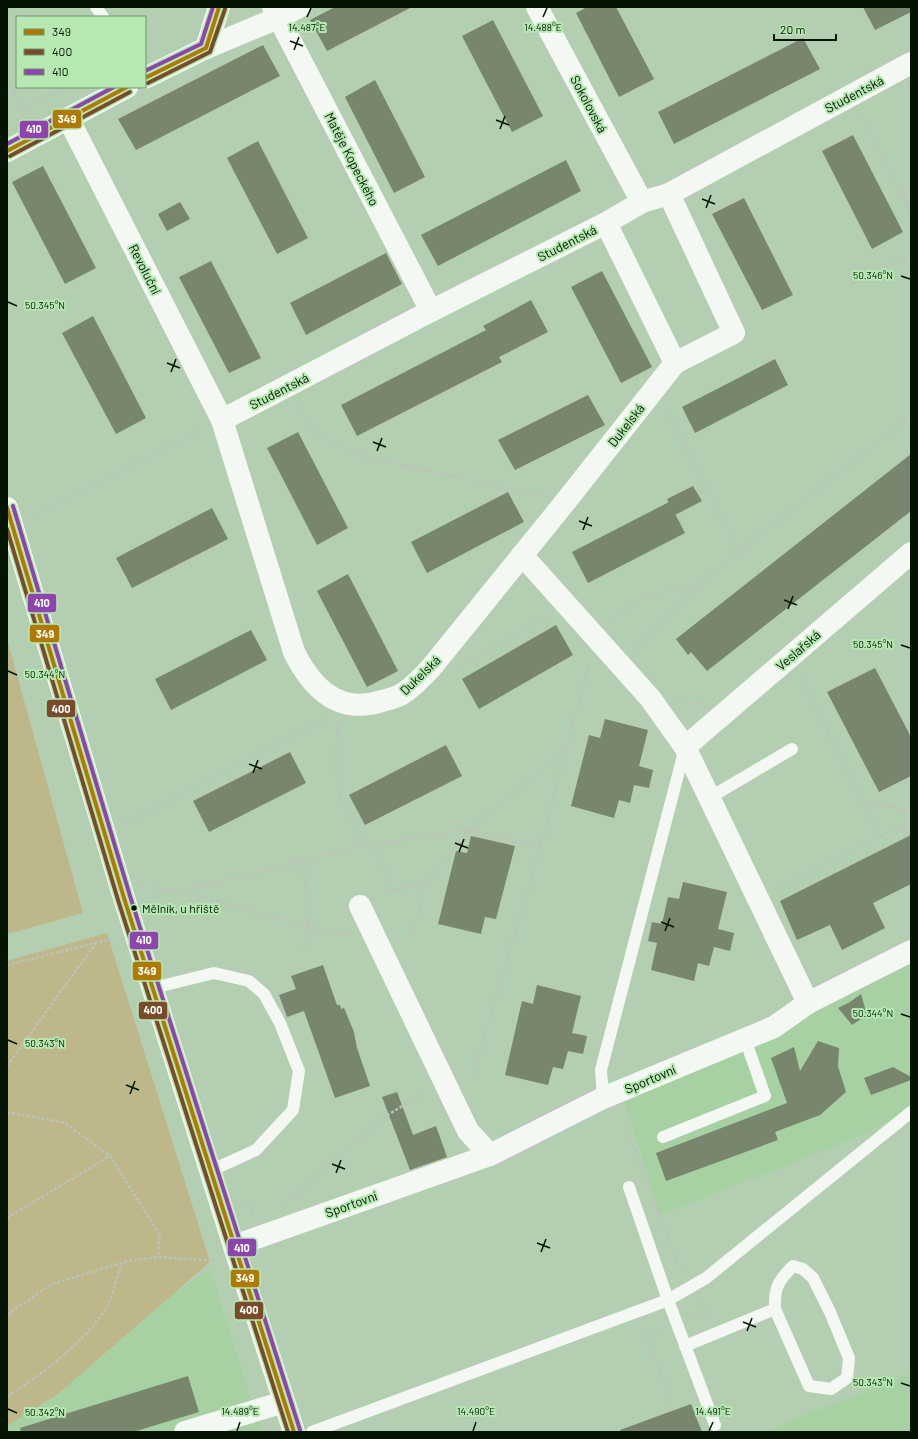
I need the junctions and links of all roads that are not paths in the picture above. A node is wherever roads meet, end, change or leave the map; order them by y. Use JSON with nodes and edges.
{"nodes":[{"id":1,"x":96,"y":7,"type":"edge"},
{"id":2,"x":219,"y":7,"type":"edge"},
{"id":3,"x":299,"y":7,"type":"edge"},
{"id":4,"x":537,"y":7,"type":"edge"},
{"id":5,"x":275,"y":12,"type":"edge"},
{"id":6,"x":102,"y":16,"type":"edge"},
{"id":7,"x":206,"y":48,"type":"junction"},
{"id":8,"x":911,"y":63,"type":"edge"},
{"id":9,"x":146,"y":78,"type":"edge"},
{"id":10,"x":125,"y":88,"type":"edge"},
{"id":11,"x":68,"y":118,"type":"junction"},
{"id":12,"x":7,"y":151,"type":"edge"},
{"id":13,"x":669,"y":194,"type":"junction"},
{"id":14,"x":642,"y":202,"type":"junction"},
{"id":15,"x":606,"y":223,"type":"junction"},
{"id":16,"x":431,"y":311,"type":"junction"},
{"id":17,"x":675,"y":363,"type":"junction"},
{"id":18,"x":222,"y":420,"type":"junction"},
{"id":19,"x":9,"y":517,"type":"edge"},
{"id":20,"x":911,"y":554,"type":"edge"},
{"id":21,"x":522,"y":555,"type":"junction"},
{"id":22,"x":685,"y":747,"type":"junction"},
{"id":23,"x":792,"y":749,"type":"dead end"},
{"id":24,"x":709,"y":798,"type":"junction"},
{"id":25,"x":360,"y":906,"type":"dead end"},
{"id":26,"x":911,"y":951,"type":"edge"},
{"id":27,"x":153,"y":988,"type":"junction"},
{"id":28,"x":808,"y":1003,"type":"junction"},
{"id":29,"x":745,"y":1039,"type":"junction"},
{"id":30,"x":603,"y":1098,"type":"junction"},
{"id":31,"x":911,"y":1112,"type":"edge"},
{"id":32,"x":663,"y":1137,"type":"dead end"},
{"id":33,"x":490,"y":1155,"type":"junction"},
{"id":34,"x":210,"y":1171,"type":"junction"},
{"id":35,"x":630,"y":1187,"type":"dead end"},
{"id":36,"x":234,"y":1246,"type":"junction"},
{"id":37,"x":668,"y":1300,"type":"junction"},
{"id":38,"x":775,"y":1309,"type":"junction"},
{"id":39,"x":685,"y":1346,"type":"junction"},
{"id":40,"x":284,"y":1402,"type":"junction"},
{"id":41,"x":715,"y":1425,"type":"dead end"},
{"id":42,"x":185,"y":1432,"type":"edge"},
{"id":43,"x":294,"y":1432,"type":"edge"},
{"id":44,"x":312,"y":1432,"type":"edge"}],
"edges":[{"from":1,"to":6,"type":"lane"},
{"from":2,"to":7,"type":"street"},
{"from":3,"to":5,"type":"street"},
{"from":4,"to":14,"type":"street","name":"Sokolovská"},
{"from":5,"to":7,"type":"street"},
{"from":5,"to":16,"type":"street","name":"Matěje Kopeckého"},
{"from":7,"to":9,"type":"street"},
{"from":8,"to":13,"type":"street","name":"Studentská"},
{"from":10,"to":11,"type":"street"},
{"from":11,"to":12,"type":"street"},
{"from":11,"to":18,"type":"street","name":"Revoluční"},
{"from":13,"to":14,"type":"street","name":"Studentská"},
{"from":13,"to":17,"type":"street"},
{"from":14,"to":15,"type":"street","name":"Studentská"},
{"from":15,"to":16,"type":"street","name":"Studentská"},
{"from":15,"to":17,"type":"street"},
{"from":16,"to":18,"type":"street","name":"Studentská"},
{"from":17,"to":21,"type":"street","name":"Dukelská"},
{"from":18,"to":21,"type":"street","name":"Dukelská"},
{"from":19,"to":27,"type":"street"},
{"from":20,"to":22,"type":"street","name":"Veslařská"},
{"from":21,"to":22,"type":"street"},
{"from":22,"to":24,"type":"street"},
{"from":22,"to":30,"type":"lane"},
{"from":23,"to":24,"type":"lane"},
{"from":24,"to":28,"type":"street"},
{"from":25,"to":33,"type":"street"},
{"from":26,"to":28,"type":"street","name":"Sportovní"},
{"from":27,"to":34,"type":"street"},
{"from":27,"to":34,"type":"lane"},
{"from":28,"to":29,"type":"street","name":"Sportovní"},
{"from":29,"to":30,"type":"street","name":"Sportovní"},
{"from":29,"to":32,"type":"lane"},
{"from":30,"to":33,"type":"street","name":"Sportovní"},
{"from":31,"to":37,"type":"lane"},
{"from":33,"to":36,"type":"street","name":"Sportovní"},
{"from":34,"to":36,"type":"street"},
{"from":35,"to":37,"type":"lane"},
{"from":36,"to":40,"type":"street"},
{"from":37,"to":39,"type":"lane"},
{"from":37,"to":44,"type":"lane"},
{"from":38,"to":38,"type":"lane"},
{"from":38,"to":39,"type":"lane"},
{"from":39,"to":41,"type":"lane"},
{"from":40,"to":42,"type":"street"},
{"from":40,"to":43,"type":"street"}]}
